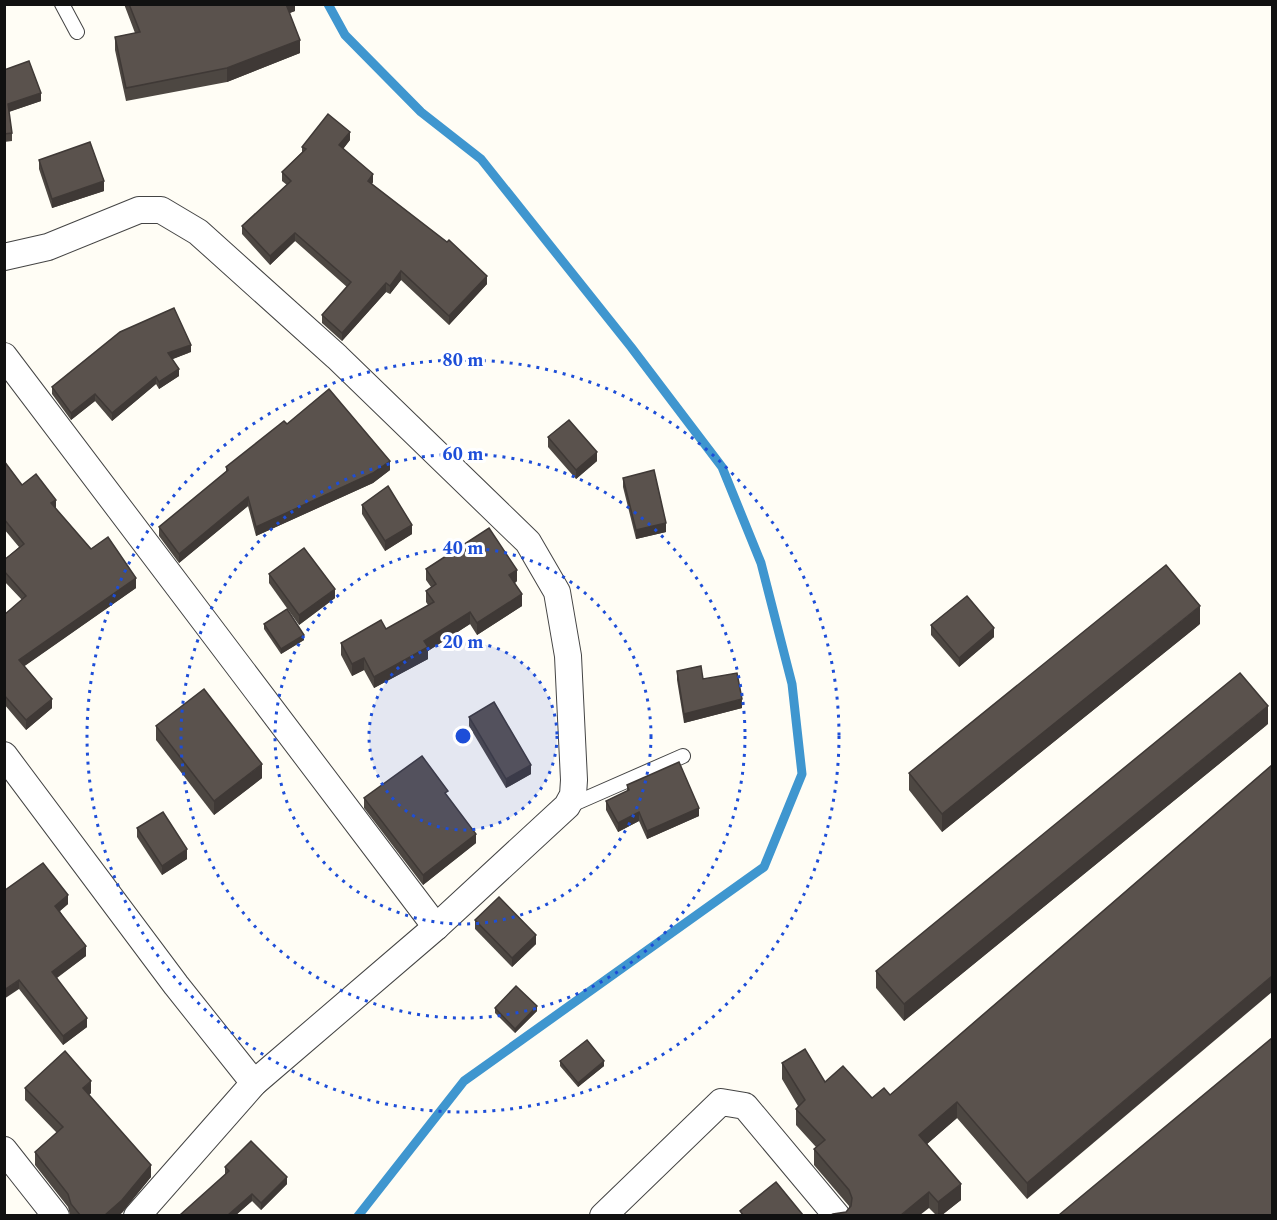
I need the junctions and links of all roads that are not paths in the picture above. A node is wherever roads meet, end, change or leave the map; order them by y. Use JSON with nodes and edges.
{"nodes":[{"id":1,"x":62,"y":4,"type":"edge"},
{"id":2,"x":77,"y":32,"type":"dead end"},
{"id":3,"x":4,"y":257,"type":"edge"},
{"id":4,"x":4,"y":356,"type":"edge"},
{"id":5,"x":4,"y":755,"type":"edge"},
{"id":6,"x":683,"y":756,"type":"dead end"},
{"id":7,"x":567,"y":806,"type":"junction"},
{"id":8,"x":436,"y":927,"type":"junction"},
{"id":9,"x":254,"y":1083,"type":"junction"},
{"id":10,"x":4,"y":1150,"type":"edge"},
{"id":11,"x":56,"y":1215,"type":"edge"},
{"id":12,"x":137,"y":1215,"type":"edge"},
{"id":13,"x":603,"y":1215,"type":"edge"},
{"id":14,"x":837,"y":1215,"type":"edge"}],
"edges":[{"from":1,"to":2,"type":"lane"},
{"from":3,"to":7,"type":"street"},
{"from":4,"to":8,"type":"street"},
{"from":5,"to":9,"type":"street"},
{"from":6,"to":7,"type":"lane"},
{"from":7,"to":8,"type":"street"},
{"from":8,"to":9,"type":"street"},
{"from":9,"to":12,"type":"street"},
{"from":10,"to":11,"type":"street"},
{"from":13,"to":14,"type":"street"}]}
